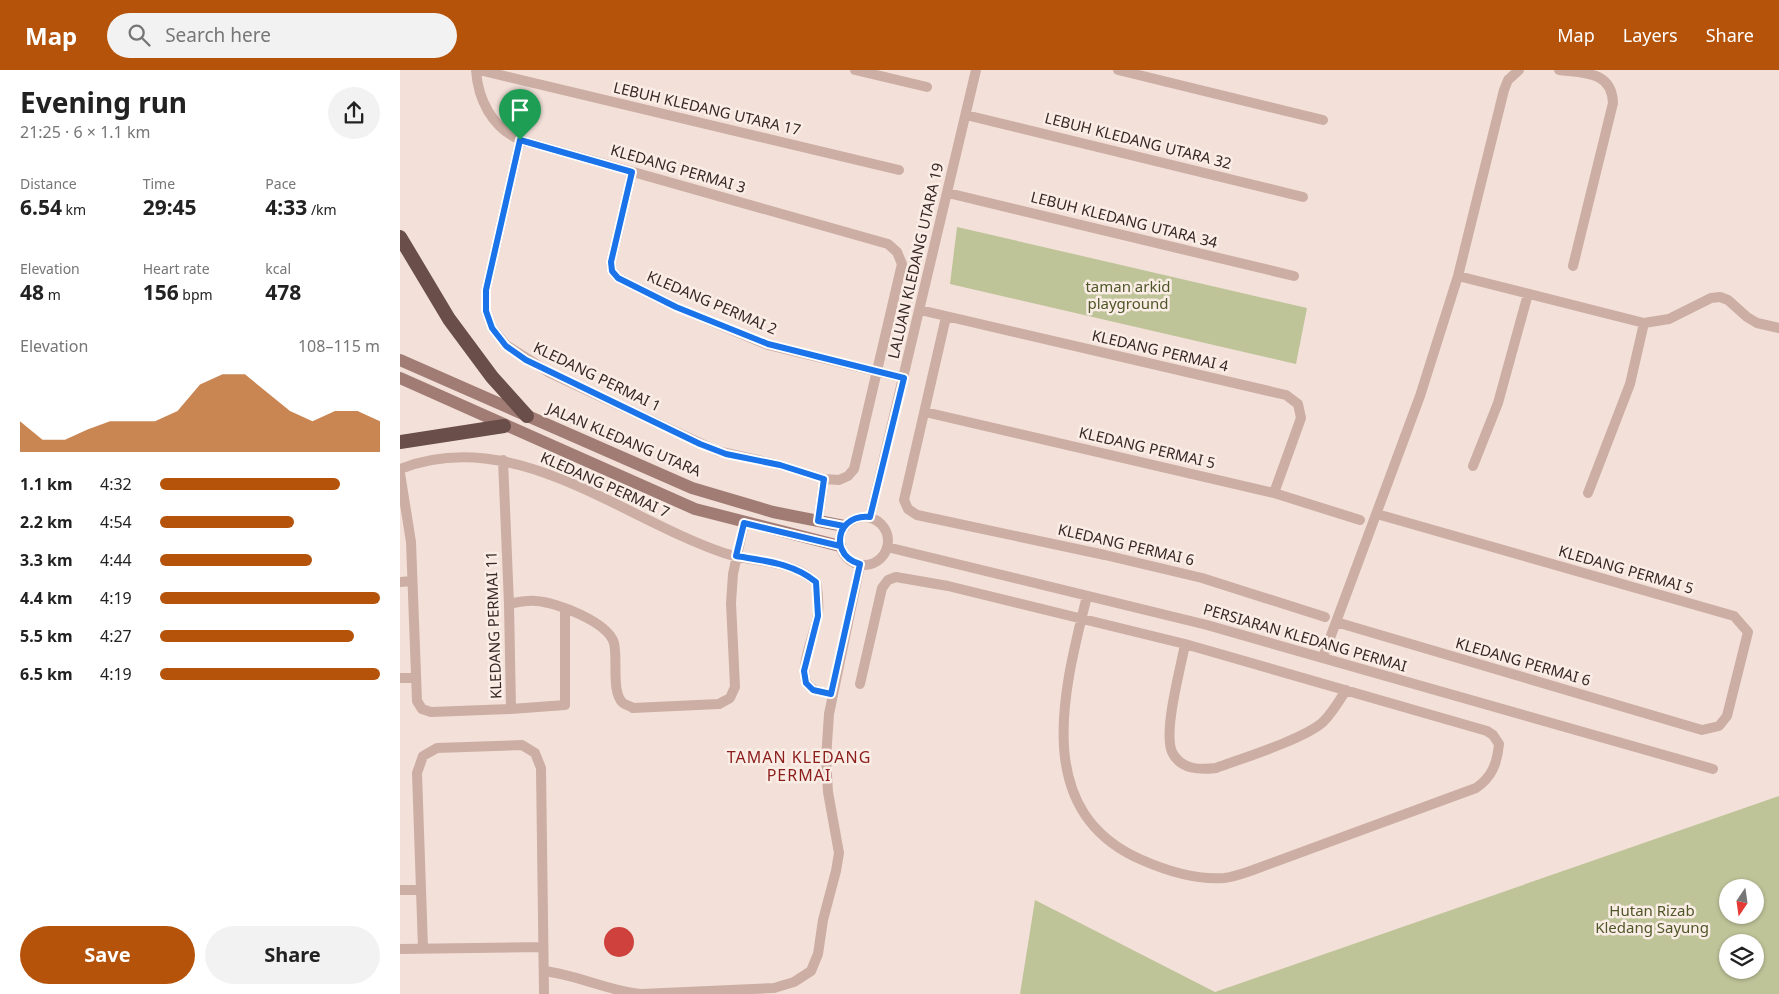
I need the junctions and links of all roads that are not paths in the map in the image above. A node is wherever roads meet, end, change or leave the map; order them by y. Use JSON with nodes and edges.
{"nodes":[{"id":1,"x":477,"y":70,"type":"edge"},
{"id":2,"x":855,"y":70,"type":"edge"},
{"id":3,"x":976,"y":70,"type":"edge"},
{"id":4,"x":1118,"y":70,"type":"edge"},
{"id":5,"x":1519,"y":70,"type":"edge"},
{"id":6,"x":1559,"y":70,"type":"edge"},
{"id":7,"x":927,"y":86,"type":"dead end"},
{"id":8,"x":966,"y":115,"type":"junction"},
{"id":9,"x":1323,"y":120,"type":"dead end"},
{"id":10,"x":520,"y":140,"type":"junction"},
{"id":11,"x":899,"y":170,"type":"dead end"},
{"id":12,"x":632,"y":172,"type":"junction"},
{"id":13,"x":948,"y":193,"type":"junction"},
{"id":14,"x":1303,"y":197,"type":"dead end"},
{"id":15,"x":400,"y":236,"type":"edge"},
{"id":16,"x":1573,"y":266,"type":"dead end"},
{"id":17,"x":1294,"y":276,"type":"dead end"},
{"id":18,"x":1458,"y":276,"type":"junction"},
{"id":19,"x":1528,"y":294,"type":"junction"},
{"id":20,"x":920,"y":310,"type":"junction"},
{"id":21,"x":946,"y":317,"type":"junction"},
{"id":22,"x":1644,"y":323,"type":"junction"},
{"id":23,"x":1779,"y":328,"type":"edge"},
{"id":24,"x":400,"y":360,"type":"edge"},
{"id":25,"x":877,"y":372,"type":"junction"},
{"id":26,"x":400,"y":378,"type":"edge"},
{"id":27,"x":904,"y":378,"type":"junction"},
{"id":28,"x":925,"y":412,"type":"junction"},
{"id":29,"x":527,"y":416,"type":"junction"},
{"id":30,"x":504,"y":426,"type":"junction"},
{"id":31,"x":400,"y":442,"type":"edge"},
{"id":32,"x":503,"y":460,"type":"junction"},
{"id":33,"x":1473,"y":466,"type":"dead end"},
{"id":34,"x":400,"y":469,"type":"edge"},
{"id":35,"x":400,"y":474,"type":"edge"},
{"id":36,"x":824,"y":479,"type":"junction"},
{"id":37,"x":1274,"y":493,"type":"junction"},
{"id":38,"x":1588,"y":493,"type":"dead end"},
{"id":39,"x":1377,"y":514,"type":"junction"},
{"id":40,"x":870,"y":517,"type":"junction"},
{"id":41,"x":1360,"y":520,"type":"dead end"},
{"id":42,"x":818,"y":521,"type":"junction"},
{"id":43,"x":744,"y":523,"type":"junction"},
{"id":44,"x":844,"y":526,"type":"junction"},
{"id":45,"x":840,"y":546,"type":"junction"},
{"id":46,"x":887,"y":548,"type":"junction"},
{"id":47,"x":736,"y":556,"type":"junction"},
{"id":48,"x":860,"y":564,"type":"junction"},
{"id":49,"x":412,"y":581,"type":"junction"},
{"id":50,"x":400,"y":582,"type":"edge"},
{"id":51,"x":1087,"y":596,"type":"junction"},
{"id":52,"x":510,"y":604,"type":"junction"},
{"id":53,"x":565,"y":608,"type":"junction"},
{"id":54,"x":1325,"y":617,"type":"dead end"},
{"id":55,"x":1082,"y":620,"type":"junction"},
{"id":56,"x":1336,"y":622,"type":"junction"},
{"id":57,"x":1185,"y":644,"type":"junction"},
{"id":58,"x":1323,"y":657,"type":"junction"},
{"id":59,"x":400,"y":678,"type":"edge"},
{"id":60,"x":415,"y":678,"type":"junction"},
{"id":61,"x":860,"y":684,"type":"dead end"},
{"id":62,"x":1346,"y":690,"type":"junction"},
{"id":63,"x":831,"y":694,"type":"junction"},
{"id":64,"x":511,"y":709,"type":"junction"},
{"id":65,"x":1702,"y":730,"type":"joint"},
{"id":66,"x":1713,"y":769,"type":"dead end"},
{"id":67,"x":400,"y":890,"type":"edge"},
{"id":68,"x":421,"y":890,"type":"junction"},
{"id":69,"x":423,"y":948,"type":"junction"},
{"id":70,"x":543,"y":948,"type":"junction"},
{"id":71,"x":400,"y":949,"type":"edge"},
{"id":72,"x":544,"y":970,"type":"junction"},
{"id":73,"x":544,"y":994,"type":"edge"}],
"edges":[{"from":1,"to":10,"type":"street","name":"KLEDANG PERMAI 3"},
{"from":1,"to":11,"type":"street","name":"LEBUH KLEDANG UTARA 17"},
{"from":2,"to":7,"type":"street"},
{"from":3,"to":8,"type":"street","name":"LALUAN KLEDANG UTARA 19"},
{"from":4,"to":9,"type":"street"},
{"from":5,"to":18,"type":"street"},
{"from":6,"to":16,"type":"street"},
{"from":8,"to":13,"type":"street","name":"LALUAN KLEDANG UTARA 19"},
{"from":8,"to":14,"type":"street","name":"LEBUH KLEDANG UTARA 32"},
{"from":10,"to":12,"type":"street","name":"KLEDANG PERMAI 3"},
{"from":10,"to":36,"type":"street","name":"KLEDANG PERMAI 1"},
{"from":12,"to":25,"type":"street","name":"KLEDANG PERMAI 2"},
{"from":12,"to":25,"type":"street","name":"KLEDANG PERMAI 3"},
{"from":13,"to":17,"type":"street","name":"LEBUH KLEDANG UTARA 34"},
{"from":13,"to":20,"type":"street","name":"LALUAN KLEDANG UTARA 19"},
{"from":15,"to":29,"type":"highway"},
{"from":18,"to":19,"type":"street"},
{"from":18,"to":39,"type":"street"},
{"from":19,"to":22,"type":"street"},
{"from":19,"to":33,"type":"street"},
{"from":20,"to":21,"type":"street","name":"KLEDANG PERMAI 4"},
{"from":20,"to":27,"type":"street","name":"LALUAN KLEDANG UTARA 19"},
{"from":21,"to":28,"type":"street"},
{"from":21,"to":37,"type":"street","name":"KLEDANG PERMAI 4"},
{"from":22,"to":23,"type":"street"},
{"from":22,"to":38,"type":"street"},
{"from":24,"to":29,"type":"main road","name":"JALAN KLEDANG UTARA"},
{"from":25,"to":27,"type":"street","name":"KLEDANG PERMAI 2"},
{"from":25,"to":36,"type":"street"},
{"from":26,"to":30,"type":"main road"},
{"from":27,"to":40,"type":"street","name":"LALUAN KLEDANG UTARA 19"},
{"from":28,"to":37,"type":"street","name":"KLEDANG PERMAI 5"},
{"from":28,"to":54,"type":"street","name":"KLEDANG PERMAI 6"},
{"from":29,"to":42,"type":"main road","name":"JALAN KLEDANG UTARA"},
{"from":30,"to":31,"type":"highway"},
{"from":30,"to":43,"type":"main road"},
{"from":32,"to":34,"type":"street","name":"KLEDANG PERMAI 7"},
{"from":32,"to":47,"type":"street","name":"KLEDANG PERMAI 7"},
{"from":32,"to":52,"type":"street","name":"KLEDANG PERMAI 11"},
{"from":35,"to":49,"type":"street"},
{"from":36,"to":42,"type":"street"},
{"from":37,"to":41,"type":"street","name":"KLEDANG PERMAI 5"},
{"from":39,"to":56,"type":"street"},
{"from":39,"to":65,"type":"street","name":"KLEDANG PERMAI 5"},
{"from":40,"to":44,"type":"street"},
{"from":40,"to":46,"type":"street"},
{"from":42,"to":44,"type":"main road","name":"JALAN KLEDANG UTARA"},
{"from":43,"to":45,"type":"main road"},
{"from":43,"to":47,"type":"street"},
{"from":44,"to":45,"type":"street"},
{"from":45,"to":48,"type":"street"},
{"from":46,"to":48,"type":"street"},
{"from":46,"to":51,"type":"street","name":"PERSIARAN KLEDANG PERMAI"},
{"from":47,"to":53,"type":"street"},
{"from":47,"to":63,"type":"street","name":"KLEDANG PERMAI 7"},
{"from":48,"to":63,"type":"street"},
{"from":49,"to":50,"type":"street"},
{"from":49,"to":60,"type":"street"},
{"from":51,"to":55,"type":"street"},
{"from":51,"to":58,"type":"street","name":"PERSIARAN KLEDANG PERMAI"},
{"from":52,"to":53,"type":"street"},
{"from":52,"to":64,"type":"street","name":"KLEDANG PERMAI 11"},
{"from":53,"to":64,"type":"street"},
{"from":55,"to":57,"type":"street"},
{"from":55,"to":61,"type":"street"},
{"from":55,"to":62,"type":"street"},
{"from":56,"to":58,"type":"street"},
{"from":56,"to":65,"type":"street","name":"KLEDANG PERMAI 6"},
{"from":57,"to":62,"type":"street"},
{"from":57,"to":62,"type":"street"},
{"from":58,"to":66,"type":"street","name":"PERSIARAN KLEDANG PERMAI"},
{"from":59,"to":60,"type":"street"},
{"from":60,"to":64,"type":"street","name":"KLEDANG PERMAI 11"},
{"from":63,"to":72,"type":"street"},
{"from":67,"to":68,"type":"street"},
{"from":68,"to":69,"type":"street"},
{"from":68,"to":70,"type":"street"},
{"from":69,"to":70,"type":"street"},
{"from":69,"to":71,"type":"street"},
{"from":70,"to":72,"type":"street"},
{"from":72,"to":73,"type":"street"}]}
